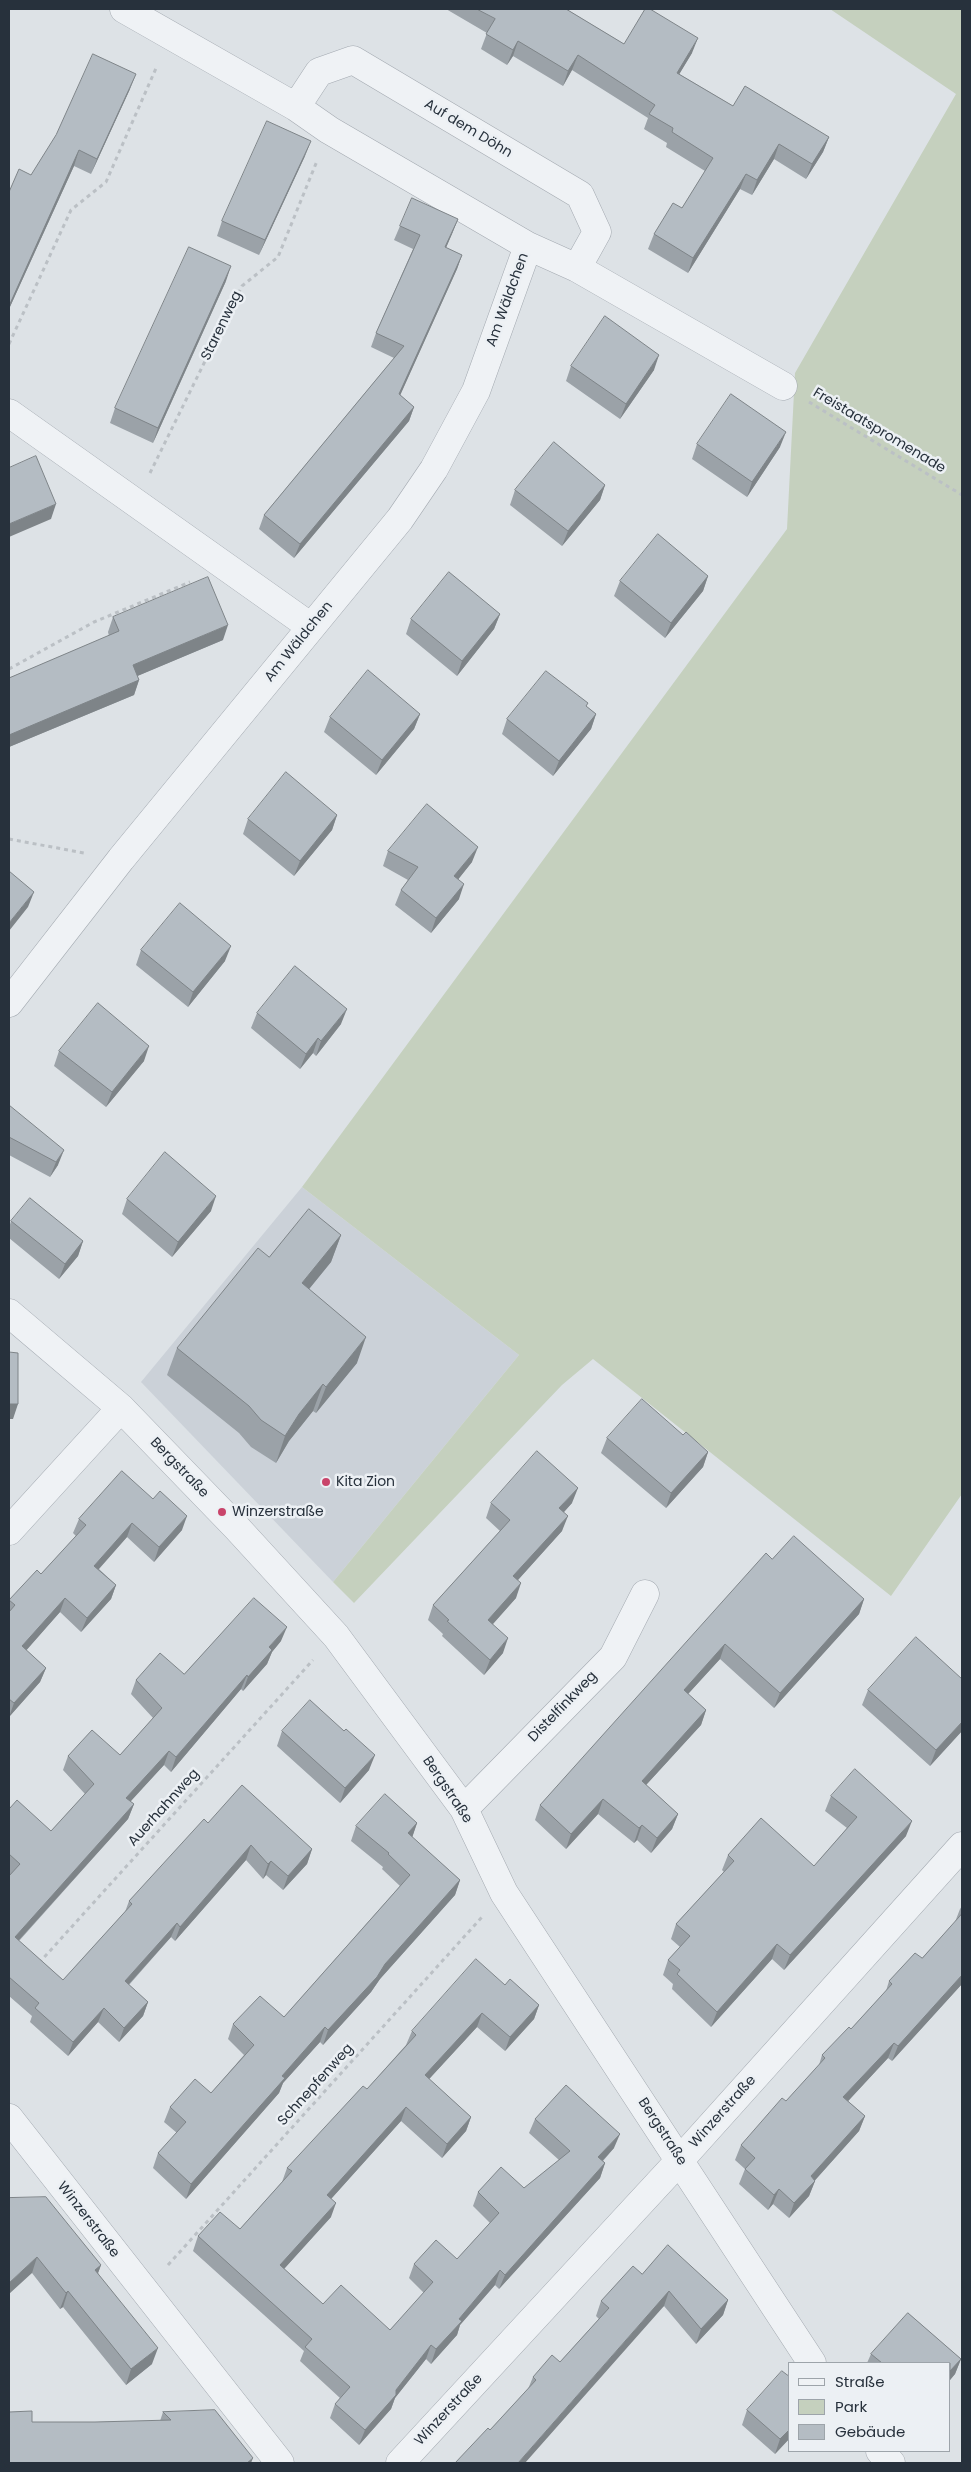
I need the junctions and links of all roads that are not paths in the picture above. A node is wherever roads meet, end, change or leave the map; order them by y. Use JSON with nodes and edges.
{"nodes":[{"id":1,"x":124,"y":9,"type":"edge"},
{"id":2,"x":296,"y":107,"type":"junction"},
{"id":3,"x":528,"y":246,"type":"junction"},
{"id":4,"x":577,"y":268,"type":"junction"},
{"id":5,"x":783,"y":386,"type":"road end"},
{"id":6,"x":9,"y":413,"type":"edge"},
{"id":7,"x":311,"y":627,"type":"junction"},
{"id":8,"x":9,"y":1003,"type":"edge"},
{"id":9,"x":9,"y":1313,"type":"edge"},
{"id":10,"x":121,"y":1408,"type":"junction"},
{"id":11,"x":9,"y":1531,"type":"edge"},
{"id":12,"x":645,"y":1594,"type":"dead end"},
{"id":13,"x":464,"y":1809,"type":"junction"},
{"id":14,"x":962,"y":1846,"type":"edge"},
{"id":15,"x":9,"y":2118,"type":"edge"},
{"id":16,"x":680,"y":2160,"type":"junction"},
{"id":17,"x":811,"y":2362,"type":"edge"},
{"id":18,"x":881,"y":2452,"type":"edge"},
{"id":19,"x":280,"y":2463,"type":"edge"},
{"id":20,"x":400,"y":2463,"type":"edge"},
{"id":21,"x":890,"y":2463,"type":"edge"}],
"edges":[{"from":1,"to":2,"type":"street"},
{"from":2,"to":3,"type":"street"},
{"from":2,"to":4,"type":"street","name":"Auf dem Döhn"},
{"from":3,"to":4,"type":"street"},
{"from":3,"to":7,"type":"street","name":"Am Wäldchen"},
{"from":4,"to":5,"type":"street"},
{"from":6,"to":7,"type":"street"},
{"from":7,"to":8,"type":"street","name":"Am Wäldchen"},
{"from":9,"to":10,"type":"street","name":"Bergstraße"},
{"from":10,"to":11,"type":"street"},
{"from":10,"to":13,"type":"street","name":"Bergstraße"},
{"from":12,"to":13,"type":"street","name":"Distelfinkweg"},
{"from":13,"to":16,"type":"street","name":"Bergstraße"},
{"from":14,"to":16,"type":"street","name":"Winzerstraße"},
{"from":15,"to":19,"type":"street","name":"Winzerstraße"},
{"from":16,"to":17,"type":"street","name":"Bergstraße"},
{"from":16,"to":20,"type":"street","name":"Winzerstraße"},
{"from":18,"to":21,"type":"street"}]}
